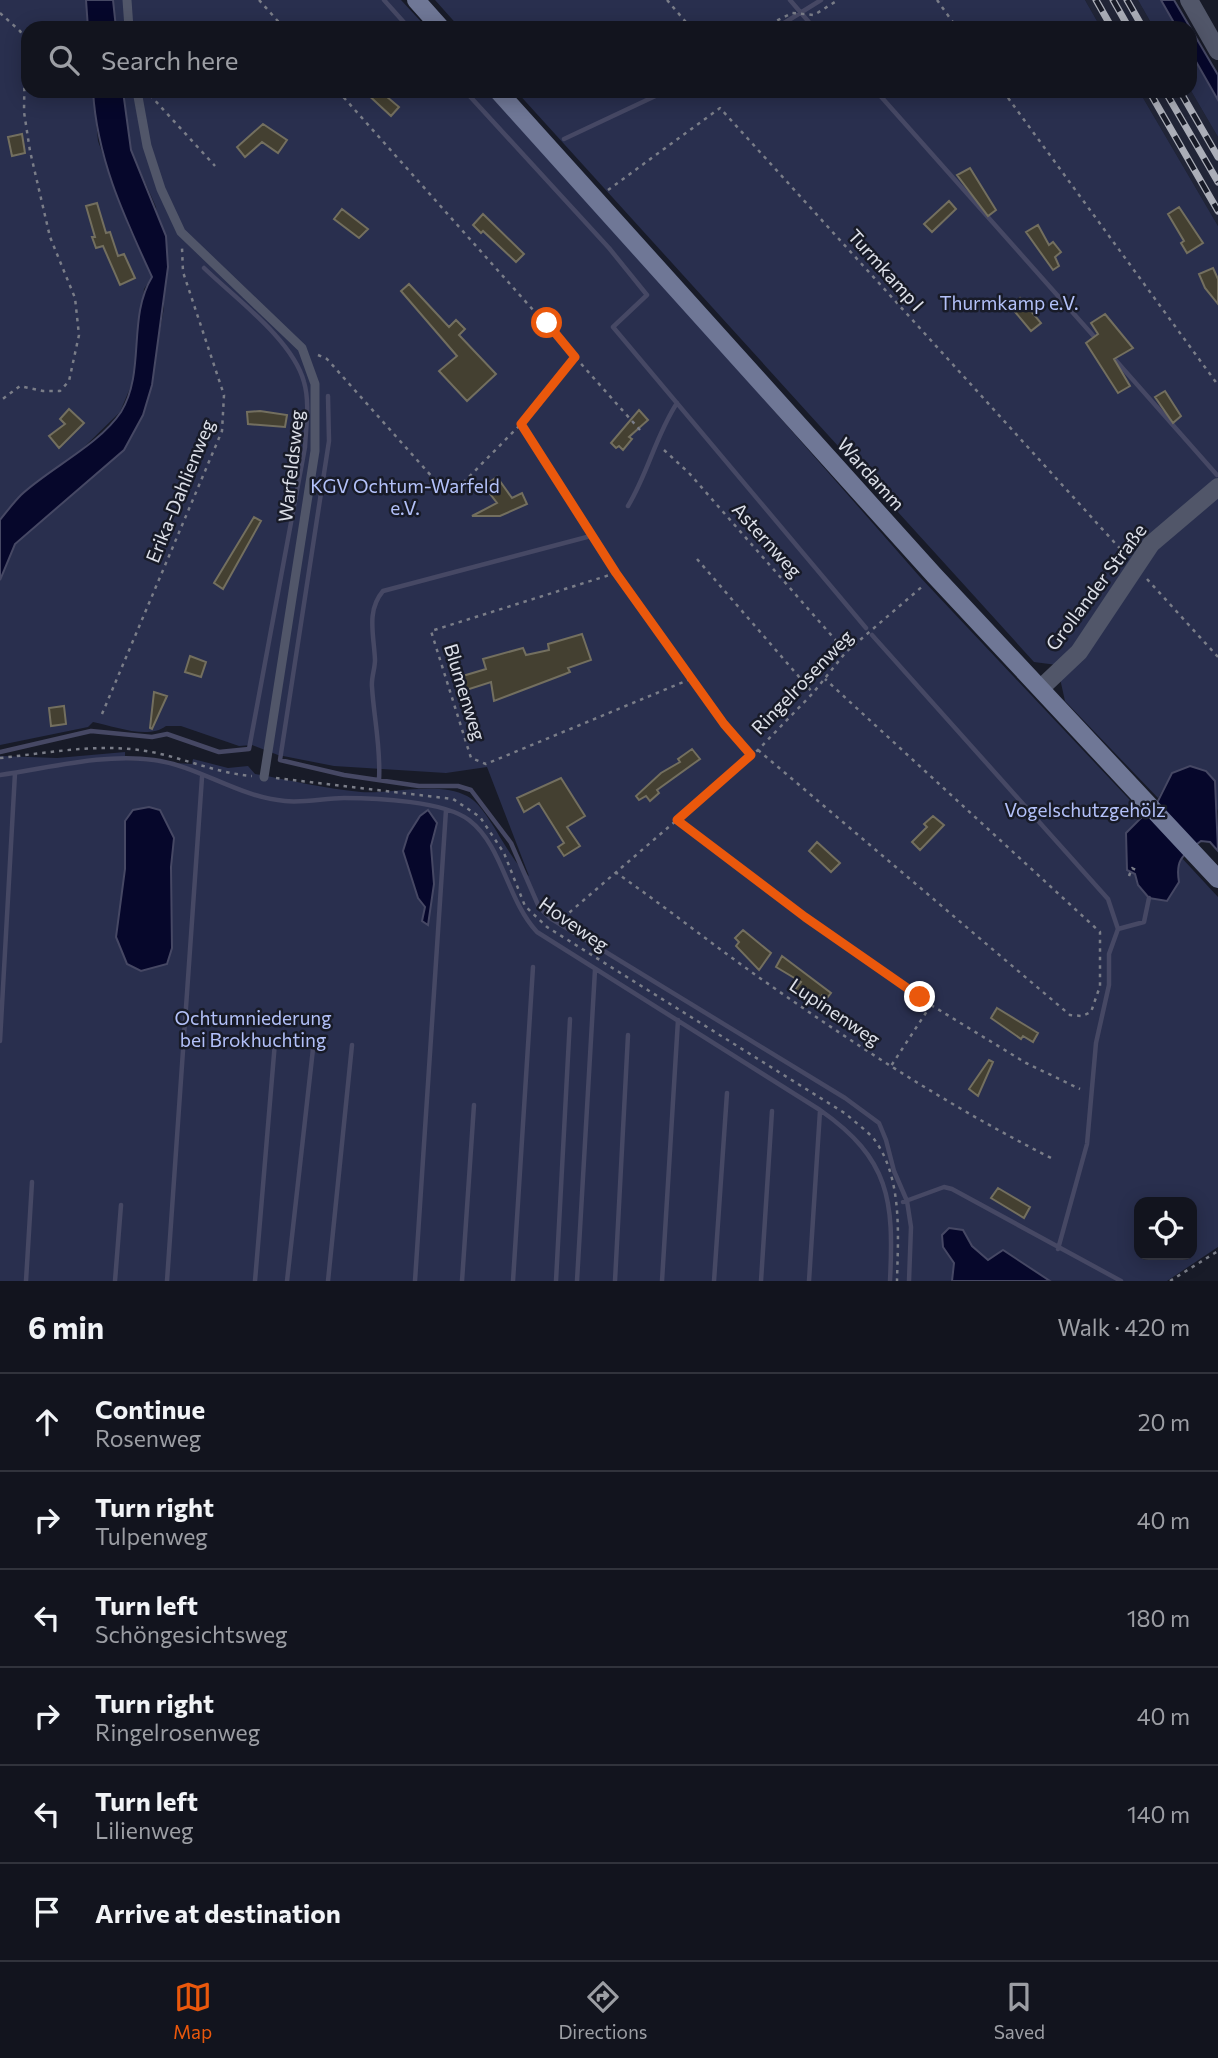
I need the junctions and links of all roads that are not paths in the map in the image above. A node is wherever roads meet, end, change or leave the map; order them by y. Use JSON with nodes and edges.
{"nodes":[{"id":1,"x":127,"y":0,"type":"edge"},
{"id":2,"x":416,"y":0,"type":"edge"},
{"id":3,"x":1189,"y":0,"type":"edge"},
{"id":4,"x":128,"y":21,"type":"edge"},
{"id":5,"x":435,"y":21,"type":"edge"},
{"id":6,"x":1218,"y":51,"type":"edge"},
{"id":7,"x":138,"y":98,"type":"edge"},
{"id":8,"x":504,"y":98,"type":"edge"},
{"id":9,"x":1218,"y":487,"type":"edge"},
{"id":10,"x":1041,"y":688,"type":"junction"},
{"id":11,"x":264,"y":776,"type":"road end"},
{"id":12,"x":1218,"y":879,"type":"edge"}],
"edges":[{"from":1,"to":4,"type":"lane"},
{"from":2,"to":5,"type":"street"},
{"from":3,"to":6,"type":"street"},
{"from":7,"to":11,"type":"lane","name":"Warfeldsweg"},
{"from":8,"to":10,"type":"street","name":"Wardamm"},
{"from":9,"to":10,"type":"street","name":"Grollander Straße"},
{"from":10,"to":12,"type":"street","name":"Wardamm"}]}
